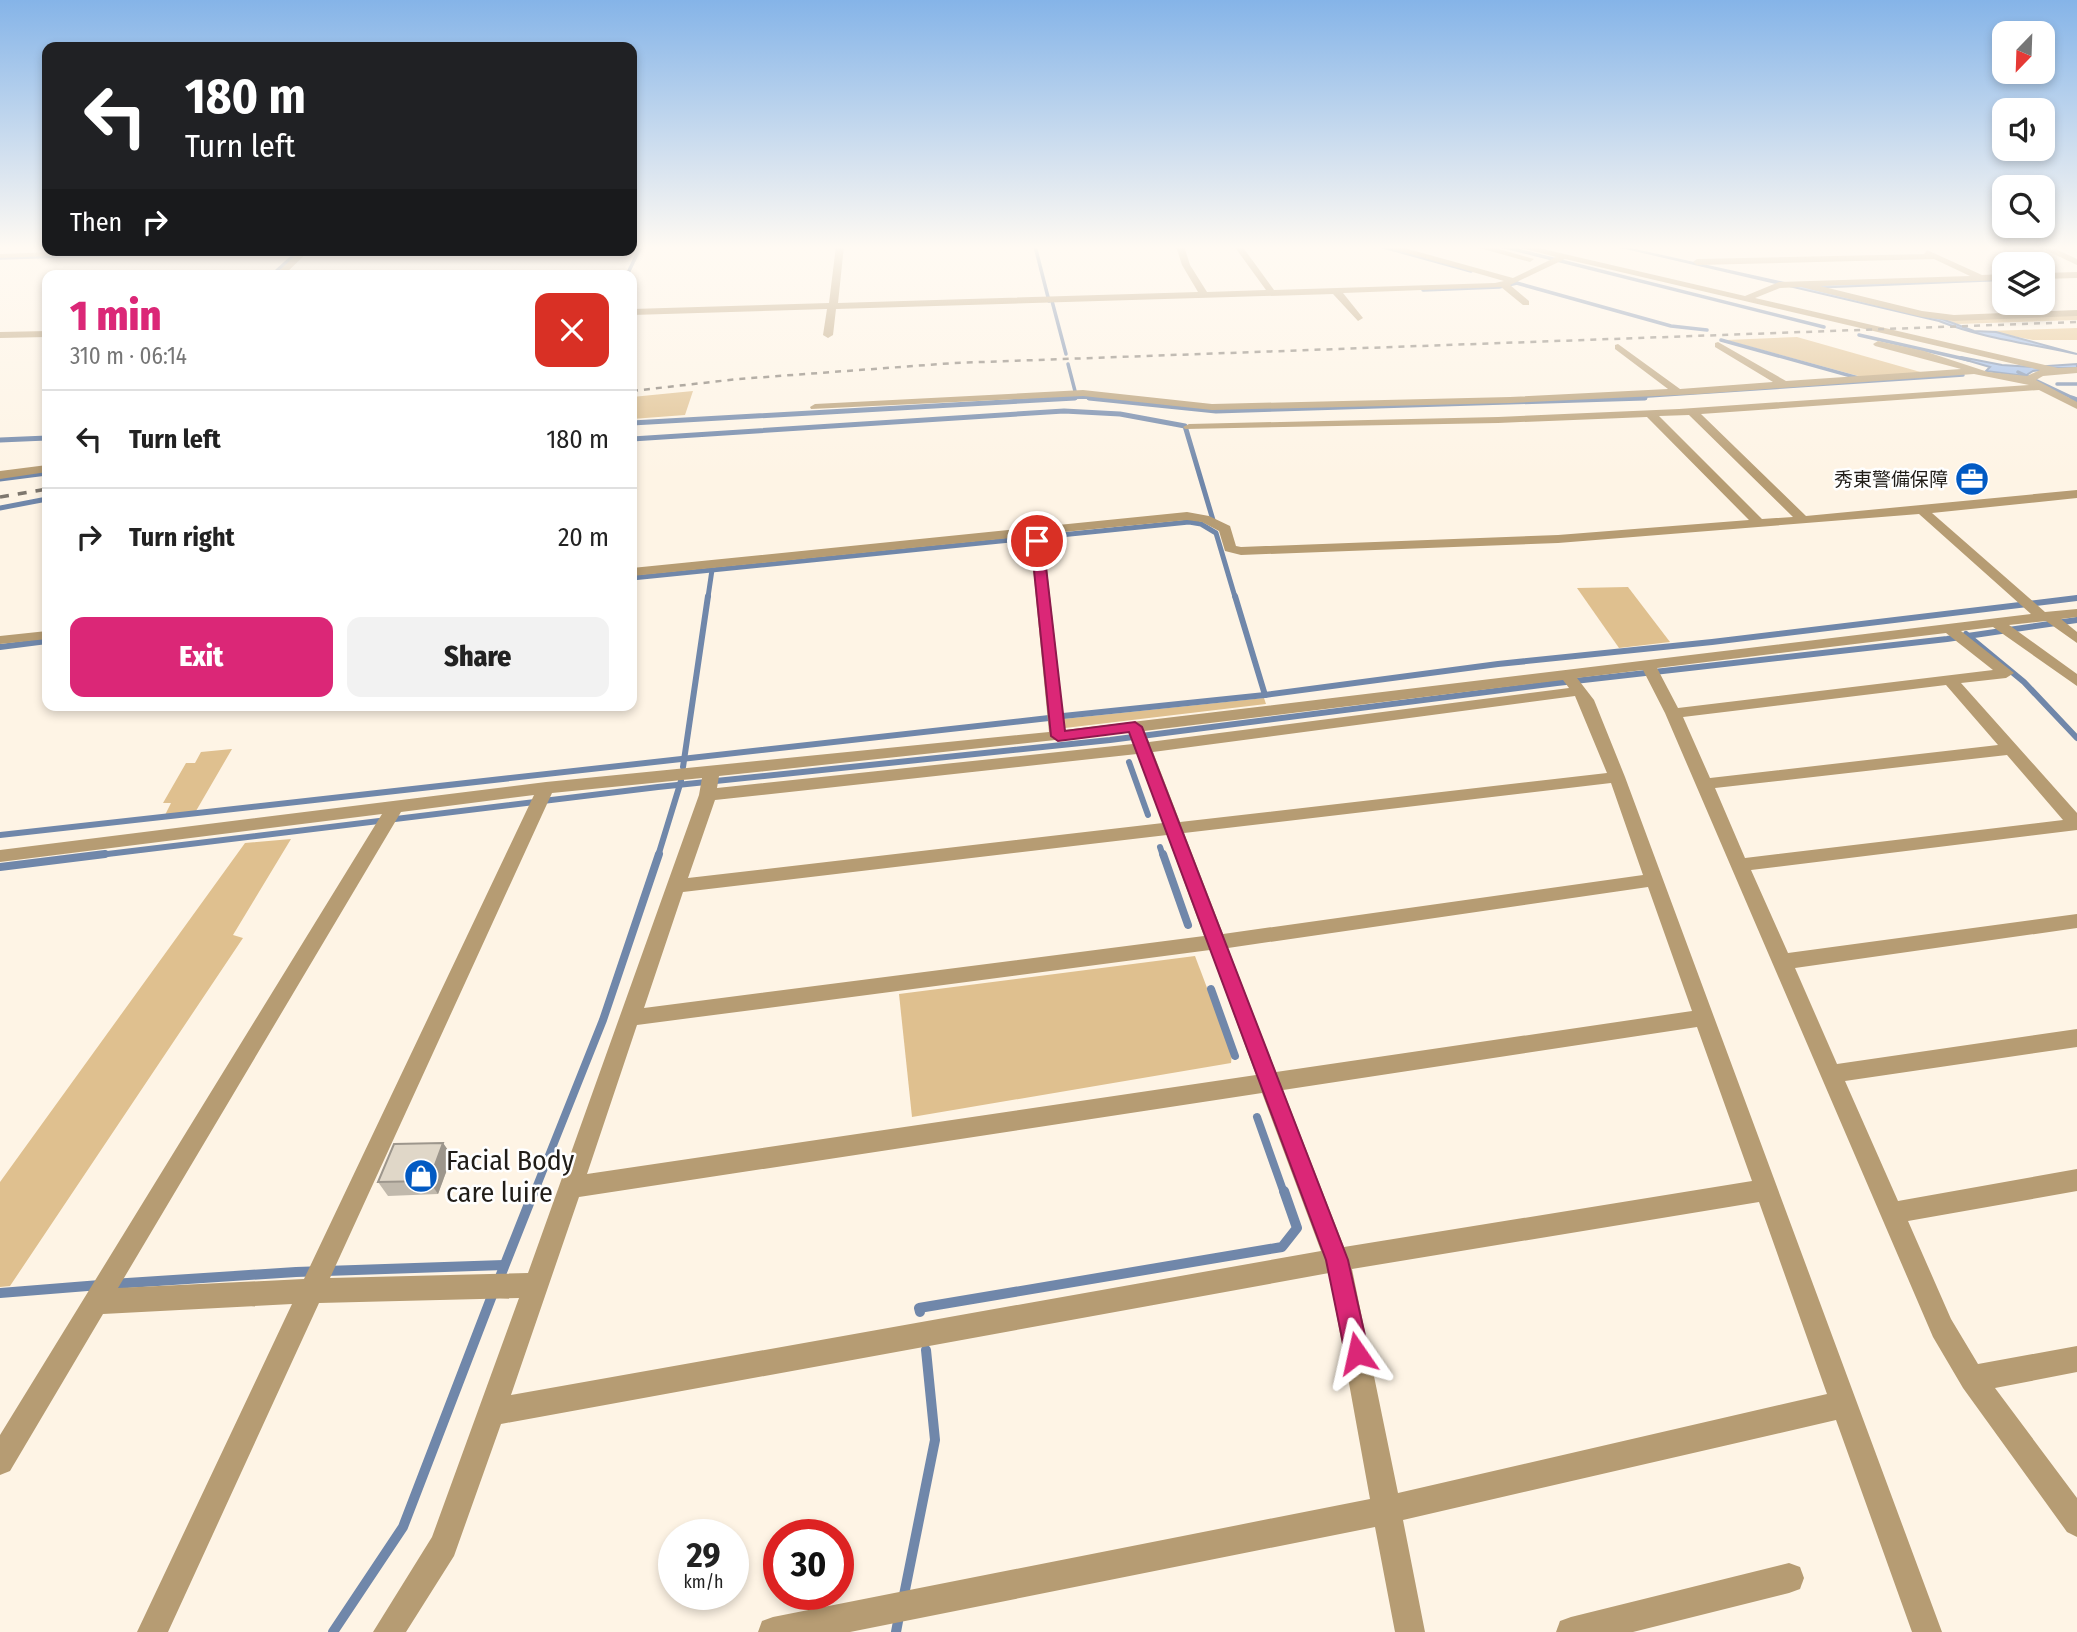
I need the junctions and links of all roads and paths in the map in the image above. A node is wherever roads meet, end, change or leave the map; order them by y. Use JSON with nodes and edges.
{"nodes":[{"id":1,"x":830,"y":322,"type":"edge"},
{"id":2,"x":1830,"y":322,"type":"edge"},
{"id":3,"x":42,"y":334,"type":"edge"},
{"id":4,"x":0,"y":335,"type":"edge"},
{"id":5,"x":828,"y":335,"type":"dead end"},
{"id":6,"x":1878,"y":344,"type":"dead end"},
{"id":7,"x":1718,"y":345,"type":"dead end"},
{"id":8,"x":1618,"y":347,"type":"dead end"},
{"id":9,"x":2077,"y":370,"type":"edge"},
{"id":10,"x":1975,"y":371,"type":"junction"},
{"id":11,"x":2034,"y":378,"type":"junction"},
{"id":12,"x":1785,"y":385,"type":"junction"},
{"id":13,"x":1678,"y":393,"type":"junction"},
{"id":14,"x":2077,"y":406,"type":"edge"},
{"id":15,"x":815,"y":407,"type":"dead end"},
{"id":16,"x":1693,"y":412,"type":"junction"},
{"id":17,"x":1651,"y":414,"type":"junction"},
{"id":18,"x":1189,"y":427,"type":"dead end"},
{"id":19,"x":42,"y":470,"type":"edge"},
{"id":20,"x":0,"y":475,"type":"edge"},
{"id":21,"x":2077,"y":494,"type":"edge"},
{"id":22,"x":1922,"y":510,"type":"junction"},
{"id":23,"x":1803,"y":520,"type":"junction"},
{"id":24,"x":1760,"y":524,"type":"junction"},
{"id":25,"x":1037,"y":536,"type":"junction"},
{"id":26,"x":637,"y":572,"type":"edge"},
{"id":27,"x":2077,"y":613,"type":"edge"},
{"id":28,"x":2043,"y":614,"type":"junction"},
{"id":29,"x":2002,"y":627,"type":"junction"},
{"id":30,"x":1955,"y":633,"type":"junction"},
{"id":31,"x":42,"y":636,"type":"edge"},
{"id":32,"x":2077,"y":639,"type":"edge"},
{"id":33,"x":0,"y":640,"type":"edge"},
{"id":34,"x":1650,"y":670,"type":"junction"},
{"id":35,"x":1950,"y":680,"type":"junction"},
{"id":36,"x":2077,"y":681,"type":"edge"},
{"id":37,"x":1573,"y":682,"type":"junction"},
{"id":38,"x":1673,"y":713,"type":"junction"},
{"id":39,"x":1058,"y":736,"type":"junction"},
{"id":40,"x":1138,"y":737,"type":"junction"},
{"id":41,"x":2011,"y":749,"type":"junction"},
{"id":42,"x":1617,"y":777,"type":"junction"},
{"id":43,"x":709,"y":783,"type":"junction"},
{"id":44,"x":1704,"y":785,"type":"junction"},
{"id":45,"x":542,"y":797,"type":"junction"},
{"id":46,"x":391,"y":816,"type":"junction"},
{"id":47,"x":2077,"y":824,"type":"edge"},
{"id":48,"x":1173,"y":827,"type":"junction"},
{"id":49,"x":0,"y":856,"type":"edge"},
{"id":50,"x":1739,"y":865,"type":"junction"},
{"id":51,"x":1653,"y":880,"type":"junction"},
{"id":52,"x":676,"y":886,"type":"junction"},
{"id":53,"x":2077,"y":920,"type":"edge"},
{"id":54,"x":1216,"y":942,"type":"junction"},
{"id":55,"x":1782,"y":962,"type":"junction"},
{"id":56,"x":629,"y":1018,"type":"junction"},
{"id":57,"x":1703,"y":1018,"type":"junction"},
{"id":58,"x":2077,"y":1038,"type":"edge"},
{"id":59,"x":1831,"y":1074,"type":"junction"},
{"id":60,"x":1270,"y":1083,"type":"junction"},
{"id":61,"x":2077,"y":1180,"type":"edge"},
{"id":62,"x":570,"y":1187,"type":"junction"},
{"id":63,"x":1766,"y":1190,"type":"junction"},
{"id":64,"x":1892,"y":1213,"type":"junction"},
{"id":65,"x":1337,"y":1260,"type":"junction"},
{"id":66,"x":316,"y":1279,"type":"junction"},
{"id":67,"x":511,"y":1285,"type":"junction"},
{"id":68,"x":103,"y":1291,"type":"junction"},
{"id":69,"x":2077,"y":1359,"type":"edge"},
{"id":70,"x":1972,"y":1379,"type":"junction"},
{"id":71,"x":1845,"y":1404,"type":"junction"},
{"id":72,"x":491,"y":1412,"type":"junction"},
{"id":73,"x":0,"y":1461,"type":"edge"},
{"id":74,"x":1386,"y":1510,"type":"junction"},
{"id":75,"x":2077,"y":1522,"type":"edge"},
{"id":76,"x":1789,"y":1578,"type":"dead end"},
{"id":77,"x":152,"y":1632,"type":"edge"},
{"id":78,"x":388,"y":1632,"type":"edge"},
{"id":79,"x":778,"y":1632,"type":"edge"},
{"id":80,"x":1410,"y":1632,"type":"edge"},
{"id":81,"x":1571,"y":1632,"type":"edge"},
{"id":82,"x":1927,"y":1632,"type":"edge"}],
"edges":[{"from":1,"to":5,"type":"street"},
{"from":2,"to":11,"type":"street"},
{"from":3,"to":4,"type":"street"},
{"from":6,"to":10,"type":"street"},
{"from":7,"to":12,"type":"street"},
{"from":8,"to":13,"type":"street"},
{"from":9,"to":11,"type":"street"},
{"from":10,"to":11,"type":"street"},
{"from":10,"to":12,"type":"street"},
{"from":11,"to":14,"type":"street"},
{"from":11,"to":16,"type":"street"},
{"from":12,"to":13,"type":"street"},
{"from":13,"to":15,"type":"street"},
{"from":16,"to":17,"type":"street"},
{"from":16,"to":23,"type":"street"},
{"from":17,"to":18,"type":"street"},
{"from":17,"to":24,"type":"street"},
{"from":19,"to":20,"type":"street"},
{"from":21,"to":22,"type":"street"},
{"from":22,"to":23,"type":"street"},
{"from":22,"to":28,"type":"street"},
{"from":23,"to":24,"type":"street"},
{"from":24,"to":25,"type":"street"},
{"from":25,"to":26,"type":"street"},
{"from":25,"to":39,"type":"street"},
{"from":27,"to":28,"type":"street"},
{"from":28,"to":29,"type":"street"},
{"from":28,"to":32,"type":"street"},
{"from":29,"to":30,"type":"street"},
{"from":29,"to":36,"type":"street"},
{"from":30,"to":34,"type":"street"},
{"from":30,"to":35,"type":"street"},
{"from":31,"to":33,"type":"street"},
{"from":34,"to":37,"type":"street"},
{"from":34,"to":38,"type":"street"},
{"from":35,"to":38,"type":"street"},
{"from":35,"to":41,"type":"street"},
{"from":37,"to":40,"type":"street"},
{"from":37,"to":42,"type":"street"},
{"from":38,"to":44,"type":"street"},
{"from":39,"to":40,"type":"street"},
{"from":39,"to":43,"type":"street"},
{"from":40,"to":43,"type":"street"},
{"from":40,"to":48,"type":"street"},
{"from":41,"to":44,"type":"street"},
{"from":41,"to":47,"type":"street"},
{"from":42,"to":48,"type":"street"},
{"from":42,"to":51,"type":"street"},
{"from":43,"to":45,"type":"street"},
{"from":43,"to":52,"type":"street"},
{"from":44,"to":50,"type":"street"},
{"from":45,"to":46,"type":"street"},
{"from":45,"to":66,"type":"street"},
{"from":46,"to":49,"type":"street"},
{"from":46,"to":68,"type":"street"},
{"from":47,"to":50,"type":"street"},
{"from":48,"to":52,"type":"street"},
{"from":48,"to":54,"type":"street"},
{"from":50,"to":55,"type":"street"},
{"from":51,"to":54,"type":"street"},
{"from":51,"to":57,"type":"street"},
{"from":52,"to":56,"type":"street"},
{"from":53,"to":55,"type":"street"},
{"from":54,"to":56,"type":"street"},
{"from":54,"to":60,"type":"street"},
{"from":55,"to":59,"type":"street"},
{"from":56,"to":62,"type":"street"},
{"from":57,"to":60,"type":"street"},
{"from":57,"to":63,"type":"street"},
{"from":58,"to":59,"type":"street"},
{"from":59,"to":64,"type":"street"},
{"from":60,"to":62,"type":"street"},
{"from":60,"to":65,"type":"street"},
{"from":61,"to":64,"type":"street"},
{"from":62,"to":67,"type":"street"},
{"from":63,"to":65,"type":"street"},
{"from":63,"to":71,"type":"street"},
{"from":64,"to":70,"type":"street"},
{"from":65,"to":72,"type":"street"},
{"from":65,"to":74,"type":"street"},
{"from":66,"to":67,"type":"street"},
{"from":66,"to":68,"type":"street"},
{"from":66,"to":77,"type":"street"},
{"from":67,"to":72,"type":"street"},
{"from":68,"to":73,"type":"street"},
{"from":69,"to":70,"type":"street"},
{"from":70,"to":75,"type":"street"},
{"from":71,"to":74,"type":"street"},
{"from":71,"to":82,"type":"street"},
{"from":72,"to":78,"type":"street"},
{"from":74,"to":79,"type":"street"},
{"from":74,"to":80,"type":"street"},
{"from":76,"to":81,"type":"street"}]}
